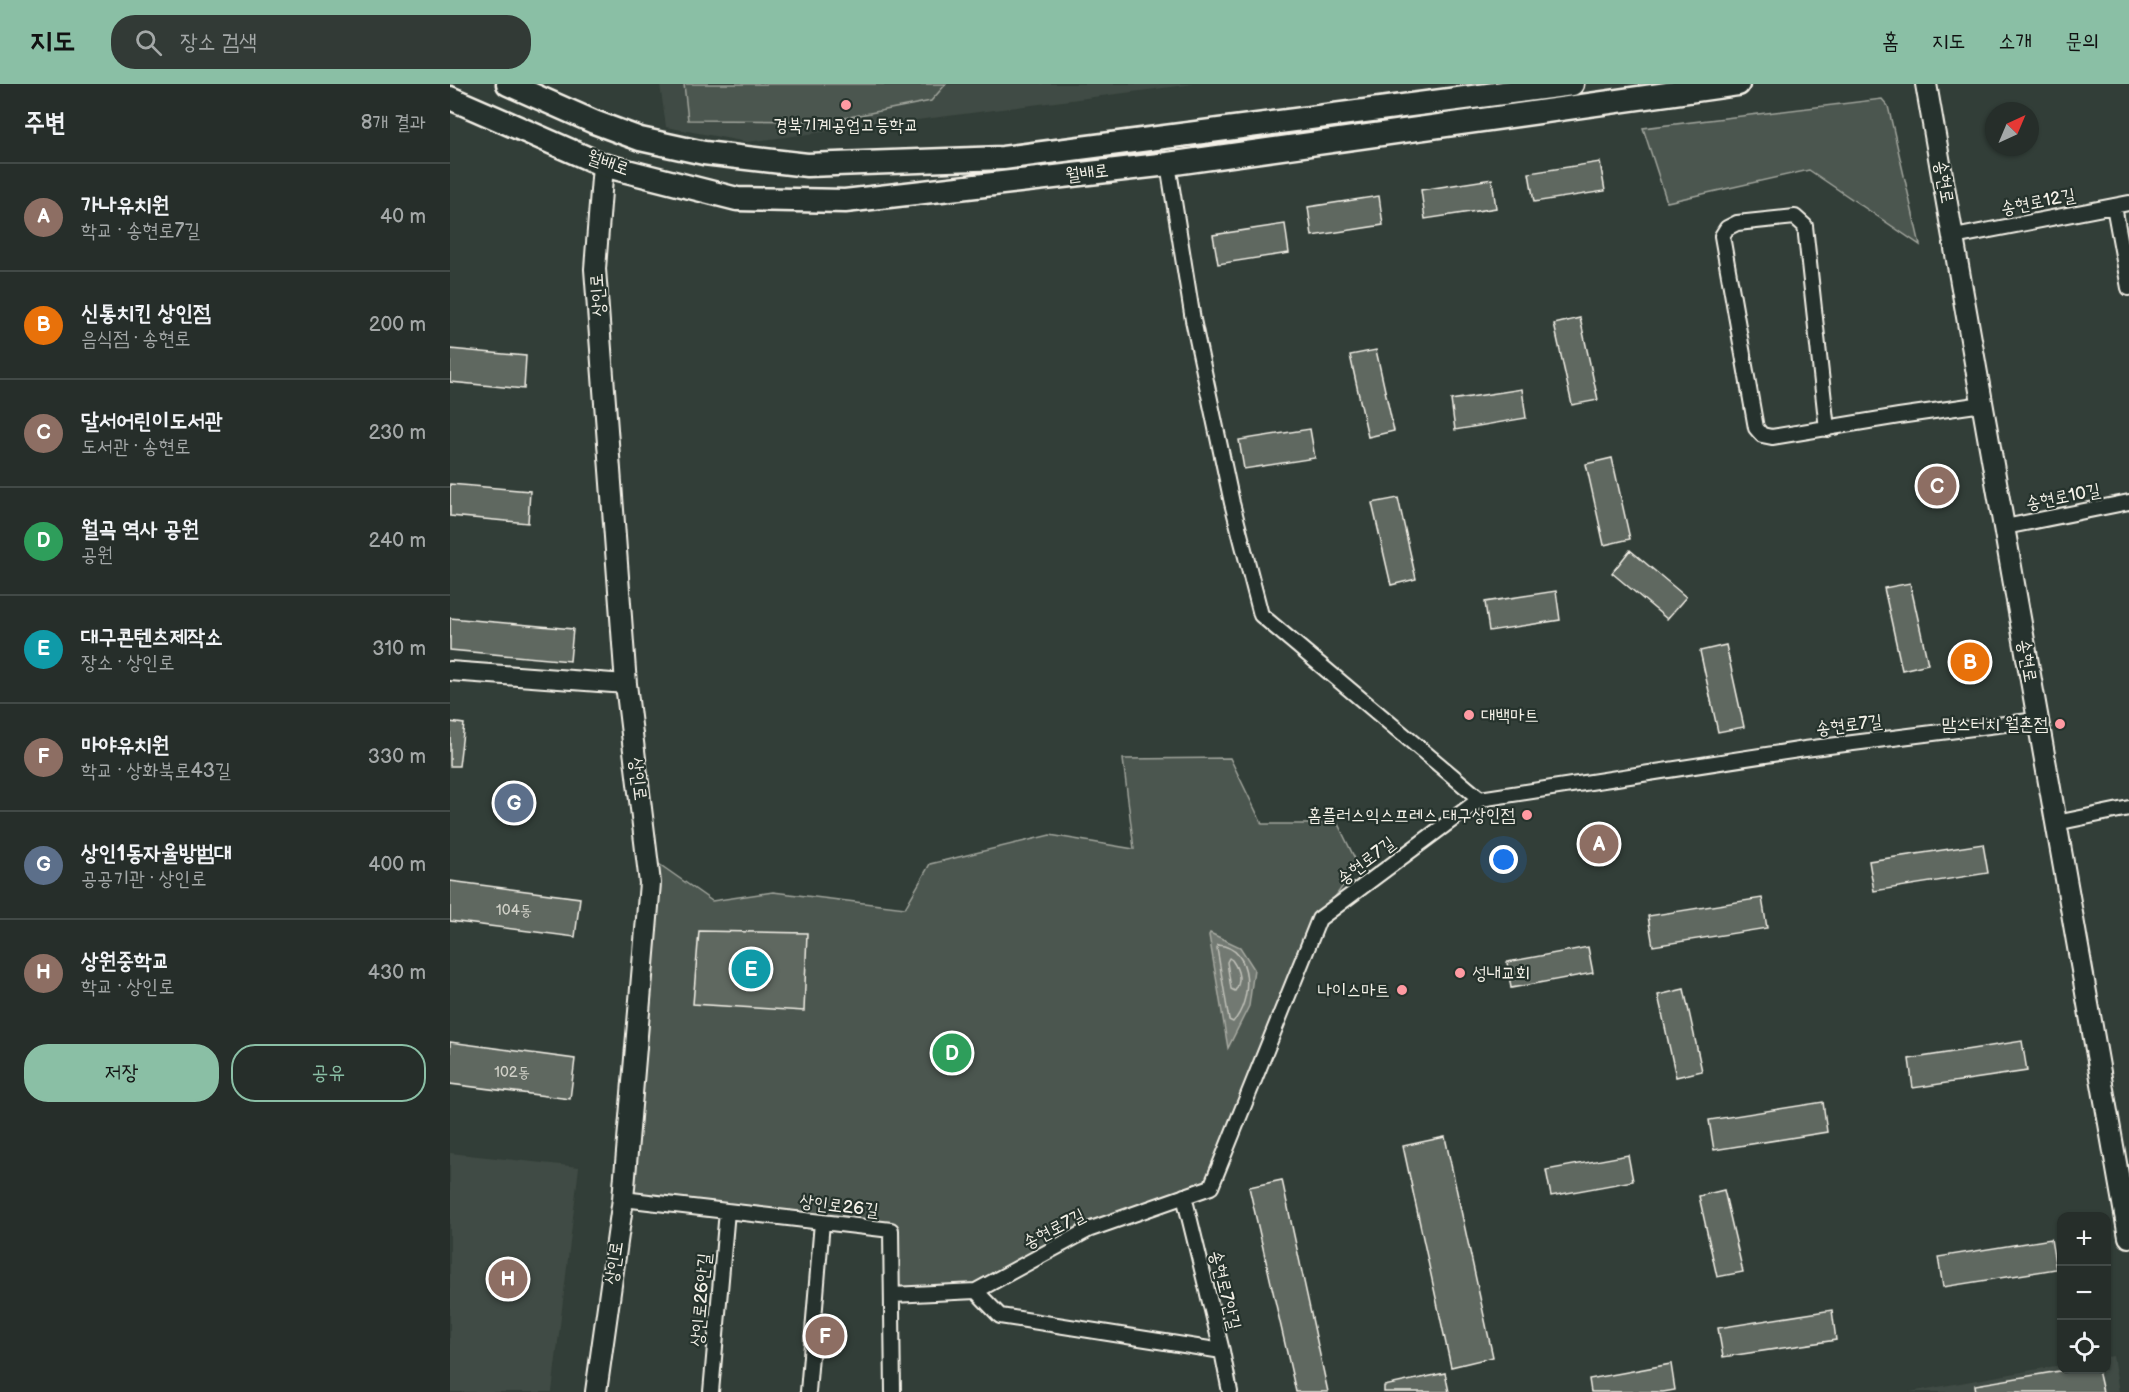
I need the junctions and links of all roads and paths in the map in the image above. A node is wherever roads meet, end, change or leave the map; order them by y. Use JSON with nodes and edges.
{"nodes":[{"id":1,"x":508,"y":84,"type":"edge"},
{"id":2,"x":1572,"y":84,"type":"edge"},
{"id":3,"x":1738,"y":84,"type":"edge"},
{"id":4,"x":1926,"y":84,"type":"edge"},
{"id":5,"x":1497,"y":88,"type":"edge"},
{"id":6,"x":450,"y":98,"type":"edge"},
{"id":7,"x":1168,"y":164,"type":"junction"},
{"id":8,"x":603,"y":165,"type":"junction"},
{"id":9,"x":2129,"y":203,"type":"edge"},
{"id":10,"x":2114,"y":206,"type":"junction"},
{"id":11,"x":1954,"y":237,"type":"junction"},
{"id":12,"x":2129,"y":288,"type":"edge"},
{"id":13,"x":1983,"y":404,"type":"junction"},
{"id":14,"x":1827,"y":429,"type":"junction"},
{"id":15,"x":2129,"y":502,"type":"edge"},
{"id":16,"x":2005,"y":527,"type":"junction"},
{"id":17,"x":450,"y":671,"type":"edge"},
{"id":18,"x":626,"y":684,"type":"junction"},
{"id":19,"x":2037,"y":720,"type":"junction"},
{"id":20,"x":1480,"y":799,"type":"junction"},
{"id":21,"x":2129,"y":808,"type":"edge"},
{"id":22,"x":2056,"y":823,"type":"junction"},
{"id":23,"x":1184,"y":1196,"type":"junction"},
{"id":24,"x":623,"y":1199,"type":"junction"},
{"id":25,"x":727,"y":1211,"type":"junction"},
{"id":26,"x":822,"y":1222,"type":"junction"},
{"id":27,"x":2129,"y":1237,"type":"edge"},
{"id":28,"x":976,"y":1292,"type":"junction"},
{"id":29,"x":892,"y":1295,"type":"junction"},
{"id":30,"x":1222,"y":1351,"type":"junction"},
{"id":31,"x":596,"y":1392,"type":"edge"},
{"id":32,"x":711,"y":1392,"type":"edge"},
{"id":33,"x":808,"y":1392,"type":"edge"},
{"id":34,"x":893,"y":1392,"type":"edge"},
{"id":35,"x":1230,"y":1392,"type":"edge"}],
"edges":[{"from":1,"to":5,"type":"main road","name":"월배로"},
{"from":2,"to":5,"type":"main road","name":"월배로"},
{"from":3,"to":7,"type":"main road","name":"월배로"},
{"from":4,"to":11,"type":"main road","name":"송현로"},
{"from":6,"to":8,"type":"main road","name":"월배로"},
{"from":7,"to":8,"type":"main road","name":"월배로"},
{"from":7,"to":20,"type":"street"},
{"from":8,"to":18,"type":"main road","name":"상인로"},
{"from":9,"to":10,"type":"street","name":"송현로12길"},
{"from":10,"to":11,"type":"street","name":"송현로12길"},
{"from":10,"to":12,"type":"street"},
{"from":11,"to":13,"type":"main road","name":"송현로"},
{"from":13,"to":14,"type":"street"},
{"from":13,"to":16,"type":"main road","name":"송현로"},
{"from":14,"to":14,"type":"street"},
{"from":15,"to":16,"type":"street","name":"송현로10길"},
{"from":16,"to":19,"type":"main road","name":"송현로"},
{"from":17,"to":18,"type":"street"},
{"from":18,"to":24,"type":"main road","name":"상인로"},
{"from":19,"to":20,"type":"street","name":"송현로7길"},
{"from":19,"to":22,"type":"main road","name":"송현로"},
{"from":20,"to":23,"type":"street","name":"송현로7길"},
{"from":21,"to":22,"type":"street"},
{"from":22,"to":27,"type":"main road","name":"송현로"},
{"from":23,"to":28,"type":"street","name":"송현로7길"},
{"from":23,"to":30,"type":"street","name":"송현로7안길"},
{"from":24,"to":25,"type":"street","name":"상인로26길"},
{"from":24,"to":31,"type":"main road","name":"상인로"},
{"from":25,"to":26,"type":"street","name":"상인로26길"},
{"from":25,"to":32,"type":"street","name":"상인로26안길"},
{"from":26,"to":29,"type":"street","name":"상인로26길"},
{"from":26,"to":33,"type":"street"},
{"from":28,"to":29,"type":"street","name":"송현로7길"},
{"from":28,"to":30,"type":"street"},
{"from":29,"to":34,"type":"street","name":"상인로26길"},
{"from":30,"to":35,"type":"street","name":"송현로7안길"}]}
